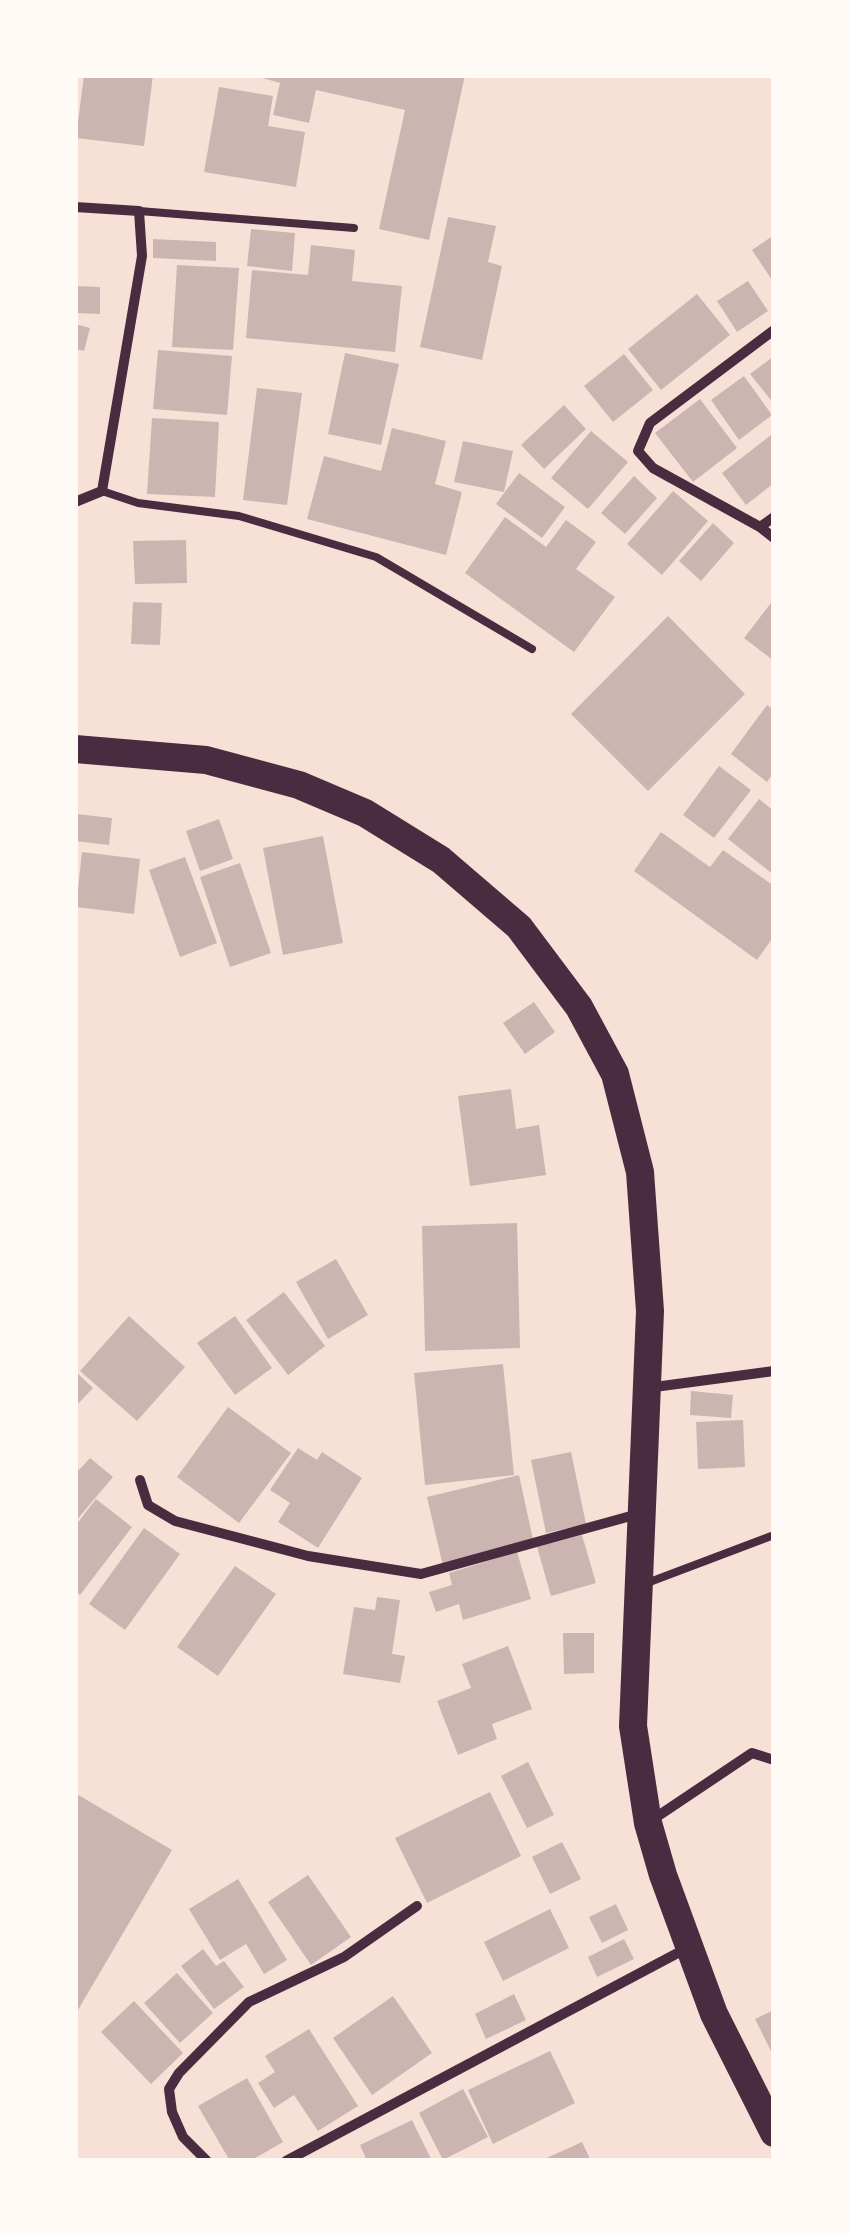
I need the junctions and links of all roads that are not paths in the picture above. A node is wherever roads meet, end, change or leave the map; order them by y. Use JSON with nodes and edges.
{"nodes":[{"id":1,"x":75,"y":207,"type":"edge"},
{"id":2,"x":138,"y":211,"type":"junction"},
{"id":3,"x":354,"y":228,"type":"dead end"},
{"id":4,"x":774,"y":330,"type":"edge"},
{"id":5,"x":102,"y":492,"type":"junction"},
{"id":6,"x":75,"y":502,"type":"edge"},
{"id":7,"x":774,"y":517,"type":"edge"},
{"id":8,"x":760,"y":527,"type":"junction"},
{"id":9,"x":774,"y":538,"type":"edge"},
{"id":10,"x":532,"y":649,"type":"dead end"},
{"id":11,"x":75,"y":749,"type":"edge"},
{"id":12,"x":774,"y":1371,"type":"edge"},
{"id":13,"x":646,"y":1388,"type":"junction"},
{"id":14,"x":140,"y":1480,"type":"dead end"},
{"id":15,"x":638,"y":1514,"type":"junction"},
{"id":16,"x":774,"y":1536,"type":"edge"},
{"id":17,"x":637,"y":1586,"type":"junction"},
{"id":18,"x":774,"y":1760,"type":"edge"},
{"id":19,"x":648,"y":1823,"type":"junction"},
{"id":20,"x":417,"y":1906,"type":"dead end"},
{"id":21,"x":690,"y":1946,"type":"junction"},
{"id":22,"x":774,"y":2134,"type":"edge"},
{"id":23,"x":207,"y":2161,"type":"edge"},
{"id":24,"x":286,"y":2161,"type":"edge"}],
"edges":[{"from":1,"to":2,"type":"street"},
{"from":2,"to":3,"type":"lane"},
{"from":2,"to":5,"type":"street"},
{"from":4,"to":8,"type":"street"},
{"from":5,"to":6,"type":"street"},
{"from":5,"to":10,"type":"lane"},
{"from":7,"to":8,"type":"street"},
{"from":8,"to":9,"type":"street"},
{"from":11,"to":13,"type":"highway"},
{"from":12,"to":13,"type":"street"},
{"from":13,"to":15,"type":"highway"},
{"from":14,"to":15,"type":"street"},
{"from":15,"to":17,"type":"highway"},
{"from":16,"to":17,"type":"lane"},
{"from":17,"to":19,"type":"highway"},
{"from":18,"to":19,"type":"street"},
{"from":19,"to":21,"type":"highway"},
{"from":20,"to":23,"type":"street"},
{"from":21,"to":22,"type":"highway"},
{"from":21,"to":24,"type":"street"}]}
